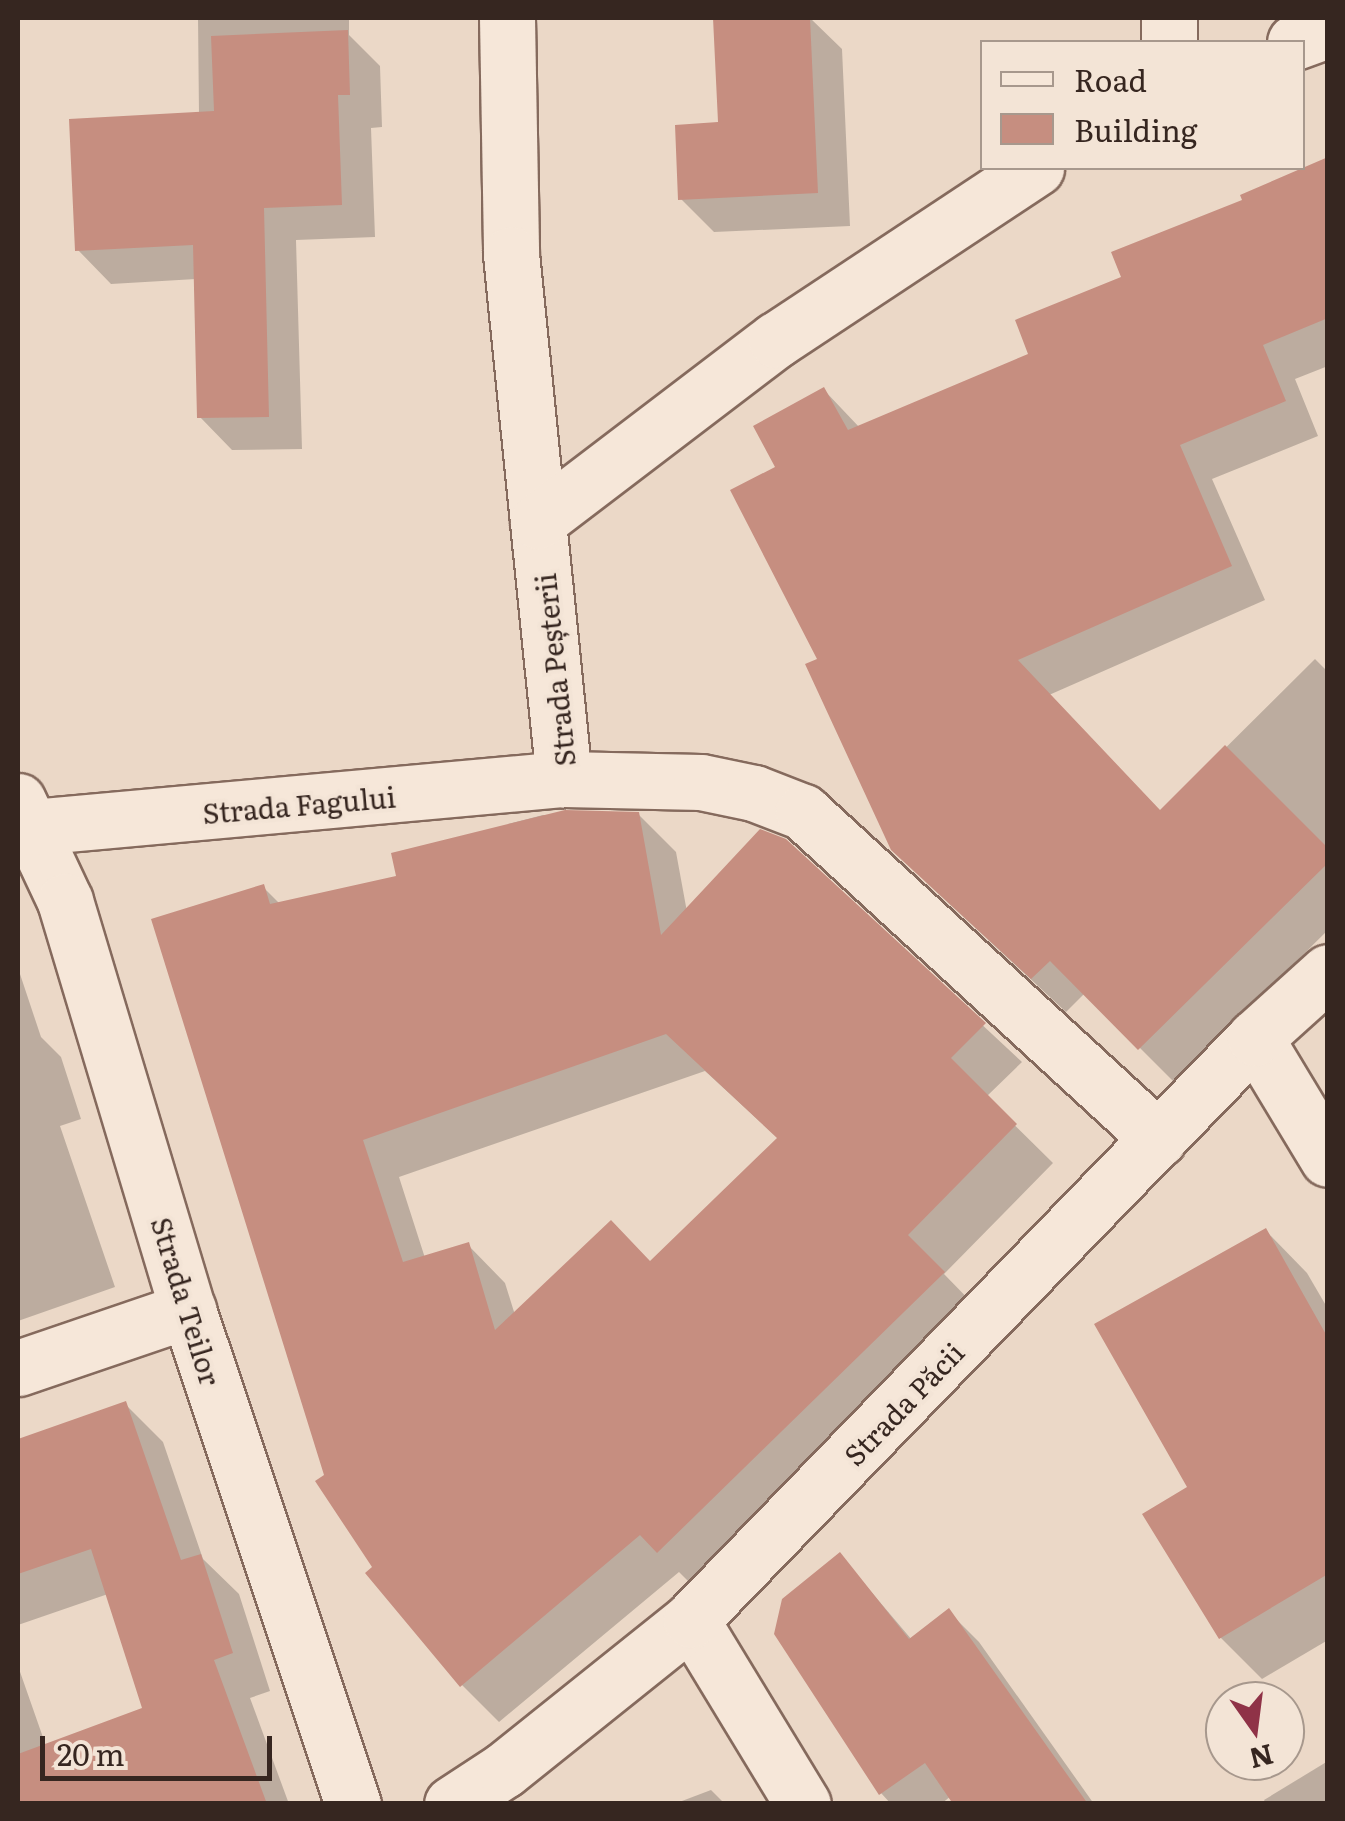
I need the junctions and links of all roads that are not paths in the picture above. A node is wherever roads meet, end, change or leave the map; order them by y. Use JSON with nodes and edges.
{"nodes":[{"id":1,"x":507,"y":18,"type":"edge"},
{"id":2,"x":1328,"y":30,"type":"edge"},
{"id":3,"x":1300,"y":40,"type":"edge"},
{"id":4,"x":1033,"y":170,"type":"edge"},
{"id":5,"x":538,"y":521,"type":"junction"},
{"id":6,"x":564,"y":779,"type":"junction"},
{"id":7,"x":25,"y":814,"type":"edge"},
{"id":8,"x":1328,"y":972,"type":"edge"},
{"id":9,"x":1255,"y":1038,"type":"junction"},
{"id":10,"x":1158,"y":1138,"type":"junction"},
{"id":11,"x":1328,"y":1158,"type":"edge"},
{"id":12,"x":188,"y":1310,"type":"junction"},
{"id":13,"x":18,"y":1368,"type":"edge"},
{"id":14,"x":692,"y":1620,"type":"junction"},
{"id":15,"x":353,"y":1804,"type":"edge"},
{"id":16,"x":452,"y":1804,"type":"edge"},
{"id":17,"x":804,"y":1804,"type":"edge"}],
"edges":[{"from":1,"to":5,"type":"street","name":"Strada Peșterii"},
{"from":2,"to":3,"type":"street"},
{"from":4,"to":5,"type":"street"},
{"from":5,"to":6,"type":"street","name":"Strada Peșterii"},
{"from":6,"to":7,"type":"street","name":"Strada Fagului"},
{"from":6,"to":10,"type":"street","name":"Strada Peșterii"},
{"from":7,"to":12,"type":"street","name":"Strada Teilor"},
{"from":8,"to":9,"type":"street","name":"Strada Păcii"},
{"from":9,"to":10,"type":"street","name":"Strada Păcii"},
{"from":9,"to":11,"type":"street"},
{"from":10,"to":14,"type":"street","name":"Strada Păcii"},
{"from":12,"to":13,"type":"street"},
{"from":12,"to":15,"type":"street","name":"Strada Teilor"},
{"from":14,"to":16,"type":"street","name":"Strada Păcii"},
{"from":14,"to":17,"type":"street"}]}
